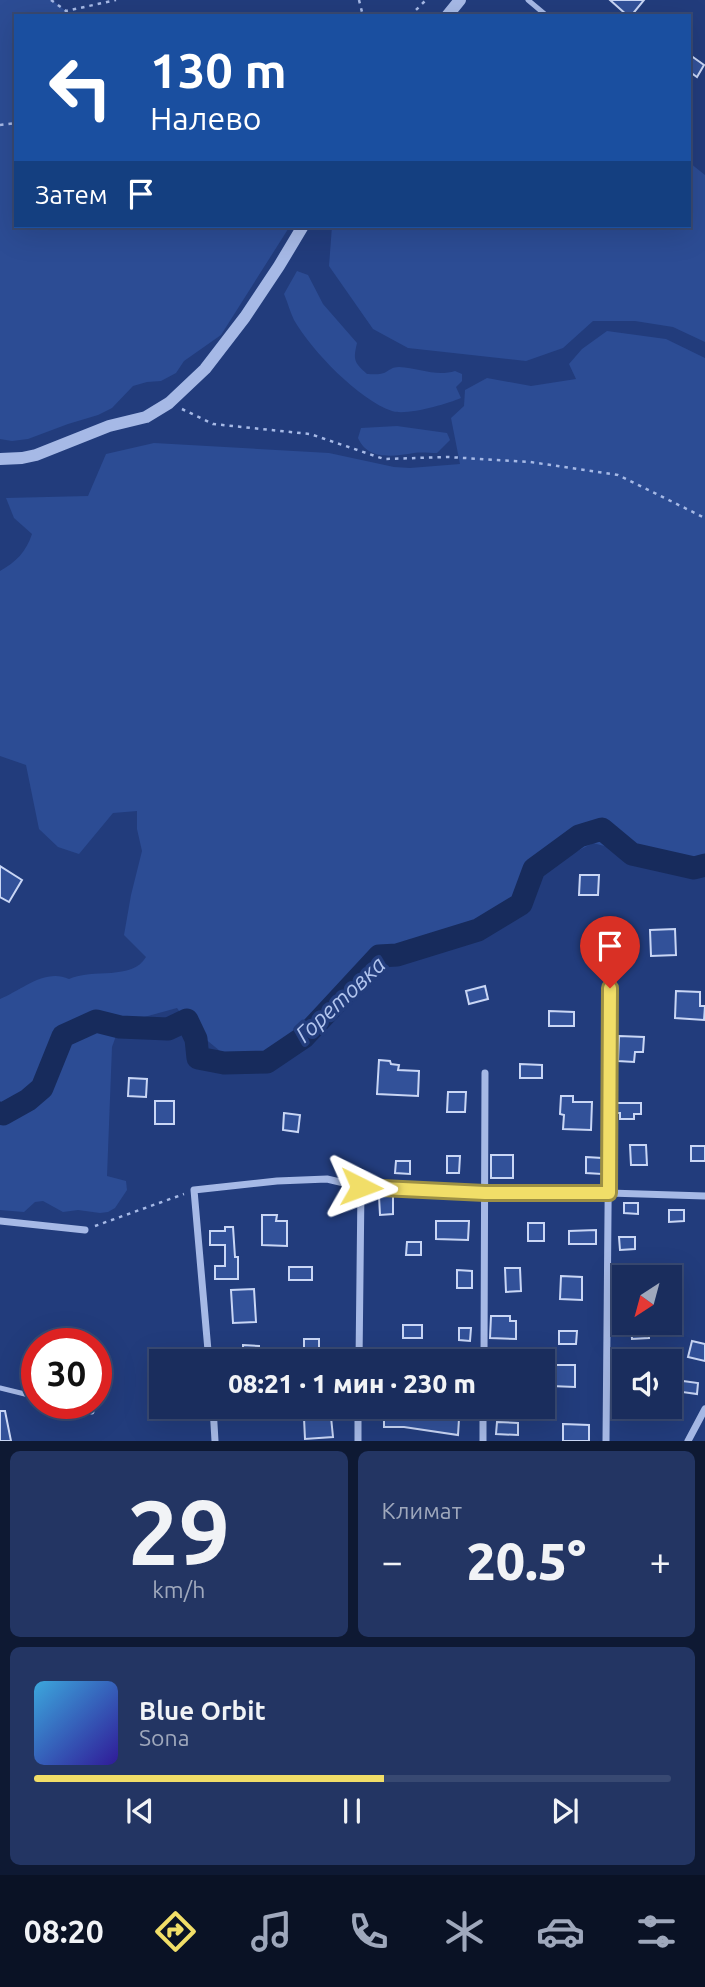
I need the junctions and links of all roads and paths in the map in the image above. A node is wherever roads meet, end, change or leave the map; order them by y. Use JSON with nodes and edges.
{"nodes":[{"id":1,"x":51,"y":0,"type":"edge"},
{"id":2,"x":116,"y":0,"type":"edge"},
{"id":3,"x":426,"y":0,"type":"edge"},
{"id":4,"x":460,"y":0,"type":"edge"},
{"id":5,"x":528,"y":0,"type":"edge"},
{"id":6,"x":412,"y":14,"type":"edge"},
{"id":7,"x":449,"y":14,"type":"edge"},
{"id":8,"x":545,"y":14,"type":"edge"},
{"id":9,"x":302,"y":228,"type":"edge"},
{"id":10,"x":169,"y":403,"type":"junction"},
{"id":11,"x":0,"y":459,"type":"edge"},
{"id":12,"x":705,"y":518,"type":"edge"},
{"id":13,"x":610,"y":988,"type":"dead end"},
{"id":14,"x":485,"y":1073,"type":"dead end"},
{"id":15,"x":361,"y":1187,"type":"junction"},
{"id":16,"x":194,"y":1190,"type":"junction"},
{"id":17,"x":485,"y":1193,"type":"junction"},
{"id":18,"x":609,"y":1193,"type":"junction"},
{"id":19,"x":705,"y":1196,"type":"edge"},
{"id":20,"x":0,"y":1221,"type":"edge"},
{"id":21,"x":85,"y":1230,"type":"joint"},
{"id":22,"x":208,"y":1349,"type":"edge"},
{"id":23,"x":359,"y":1349,"type":"edge"},
{"id":24,"x":484,"y":1349,"type":"edge"},
{"id":25,"x":0,"y":1388,"type":"edge"},
{"id":26,"x":21,"y":1393,"type":"edge"},
{"id":27,"x":705,"y":1409,"type":"edge"},
{"id":28,"x":213,"y":1419,"type":"edge"},
{"id":29,"x":358,"y":1419,"type":"edge"},
{"id":30,"x":483,"y":1419,"type":"edge"},
{"id":31,"x":215,"y":1441,"type":"edge"},
{"id":32,"x":358,"y":1441,"type":"edge"},
{"id":33,"x":483,"y":1441,"type":"edge"},
{"id":34,"x":606,"y":1441,"type":"edge"},
{"id":35,"x":688,"y":1441,"type":"edge"}],
"edges":[{"from":1,"to":2,"type":"path"},
{"from":3,"to":6,"type":"path"},
{"from":4,"to":7,"type":"street"},
{"from":5,"to":8,"type":"lane"},
{"from":9,"to":10,"type":"street"},
{"from":10,"to":11,"type":"street"},
{"from":10,"to":12,"type":"path"},
{"from":13,"to":18,"type":"street"},
{"from":14,"to":17,"type":"street"},
{"from":15,"to":16,"type":"street"},
{"from":15,"to":17,"type":"street"},
{"from":15,"to":23,"type":"street"},
{"from":16,"to":21,"type":"path"},
{"from":16,"to":22,"type":"street"},
{"from":17,"to":18,"type":"street"},
{"from":17,"to":24,"type":"street"},
{"from":18,"to":19,"type":"street"},
{"from":18,"to":34,"type":"street"},
{"from":20,"to":21,"type":"street"},
{"from":25,"to":26,"type":"lane"},
{"from":27,"to":35,"type":"street"},
{"from":28,"to":31,"type":"street"},
{"from":29,"to":32,"type":"street"},
{"from":30,"to":33,"type":"street"}]}
